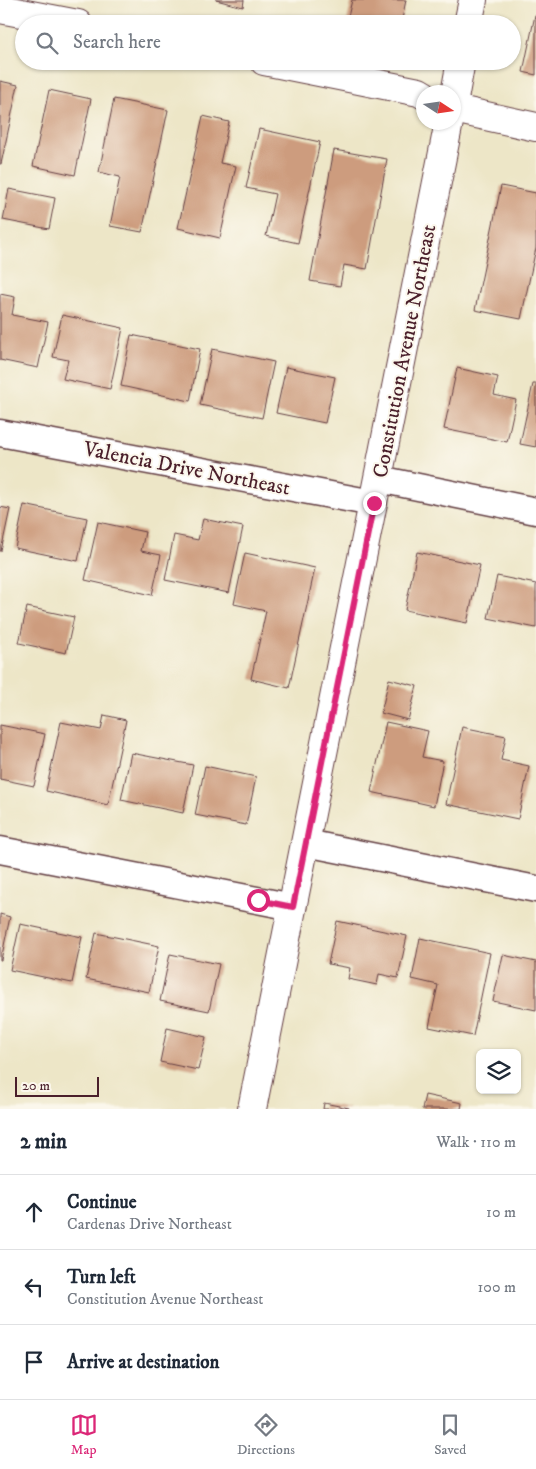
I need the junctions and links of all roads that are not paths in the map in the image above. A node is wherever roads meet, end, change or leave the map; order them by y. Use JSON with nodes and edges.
{"nodes":[{"id":1,"x":473,"y":0,"type":"edge"},
{"id":2,"x":42,"y":8,"type":"edge"},
{"id":3,"x":0,"y":9,"type":"edge"},
{"id":4,"x":58,"y":15,"type":"edge"},
{"id":5,"x":470,"y":15,"type":"edge"},
{"id":6,"x":309,"y":70,"type":"edge"},
{"id":7,"x":459,"y":70,"type":"edge"},
{"id":8,"x":457,"y":85,"type":"edge"},
{"id":9,"x":416,"y":91,"type":"edge"},
{"id":10,"x":461,"y":111,"type":"edge"},
{"id":11,"x":536,"y":127,"type":"edge"},
{"id":12,"x":447,"y":130,"type":"edge"},
{"id":13,"x":0,"y":433,"type":"edge"},
{"id":14,"x":376,"y":491,"type":"junction"},
{"id":15,"x":536,"y":511,"type":"edge"},
{"id":16,"x":306,"y":843,"type":"junction"},
{"id":17,"x":0,"y":850,"type":"edge"},
{"id":18,"x":536,"y":889,"type":"edge"},
{"id":19,"x":293,"y":907,"type":"junction"},
{"id":20,"x":252,"y":1109,"type":"edge"}],
"edges":[{"from":1,"to":5,"type":"street"},
{"from":2,"to":3,"type":"street"},
{"from":2,"to":4,"type":"street"},
{"from":6,"to":9,"type":"street"},
{"from":7,"to":8,"type":"street"},
{"from":10,"to":11,"type":"street"},
{"from":12,"to":14,"type":"street","name":"Constitution Avenue Northeast"},
{"from":13,"to":14,"type":"street","name":"Valencia Drive Northeast"},
{"from":14,"to":15,"type":"street","name":"Valencia Drive Northeast"},
{"from":14,"to":16,"type":"street","name":"Constitution Avenue Northeast"},
{"from":16,"to":18,"type":"street"},
{"from":16,"to":19,"type":"street","name":"Constitution Avenue Northeast"},
{"from":17,"to":19,"type":"street"},
{"from":19,"to":20,"type":"street","name":"Constitution Avenue Northeast"}]}
